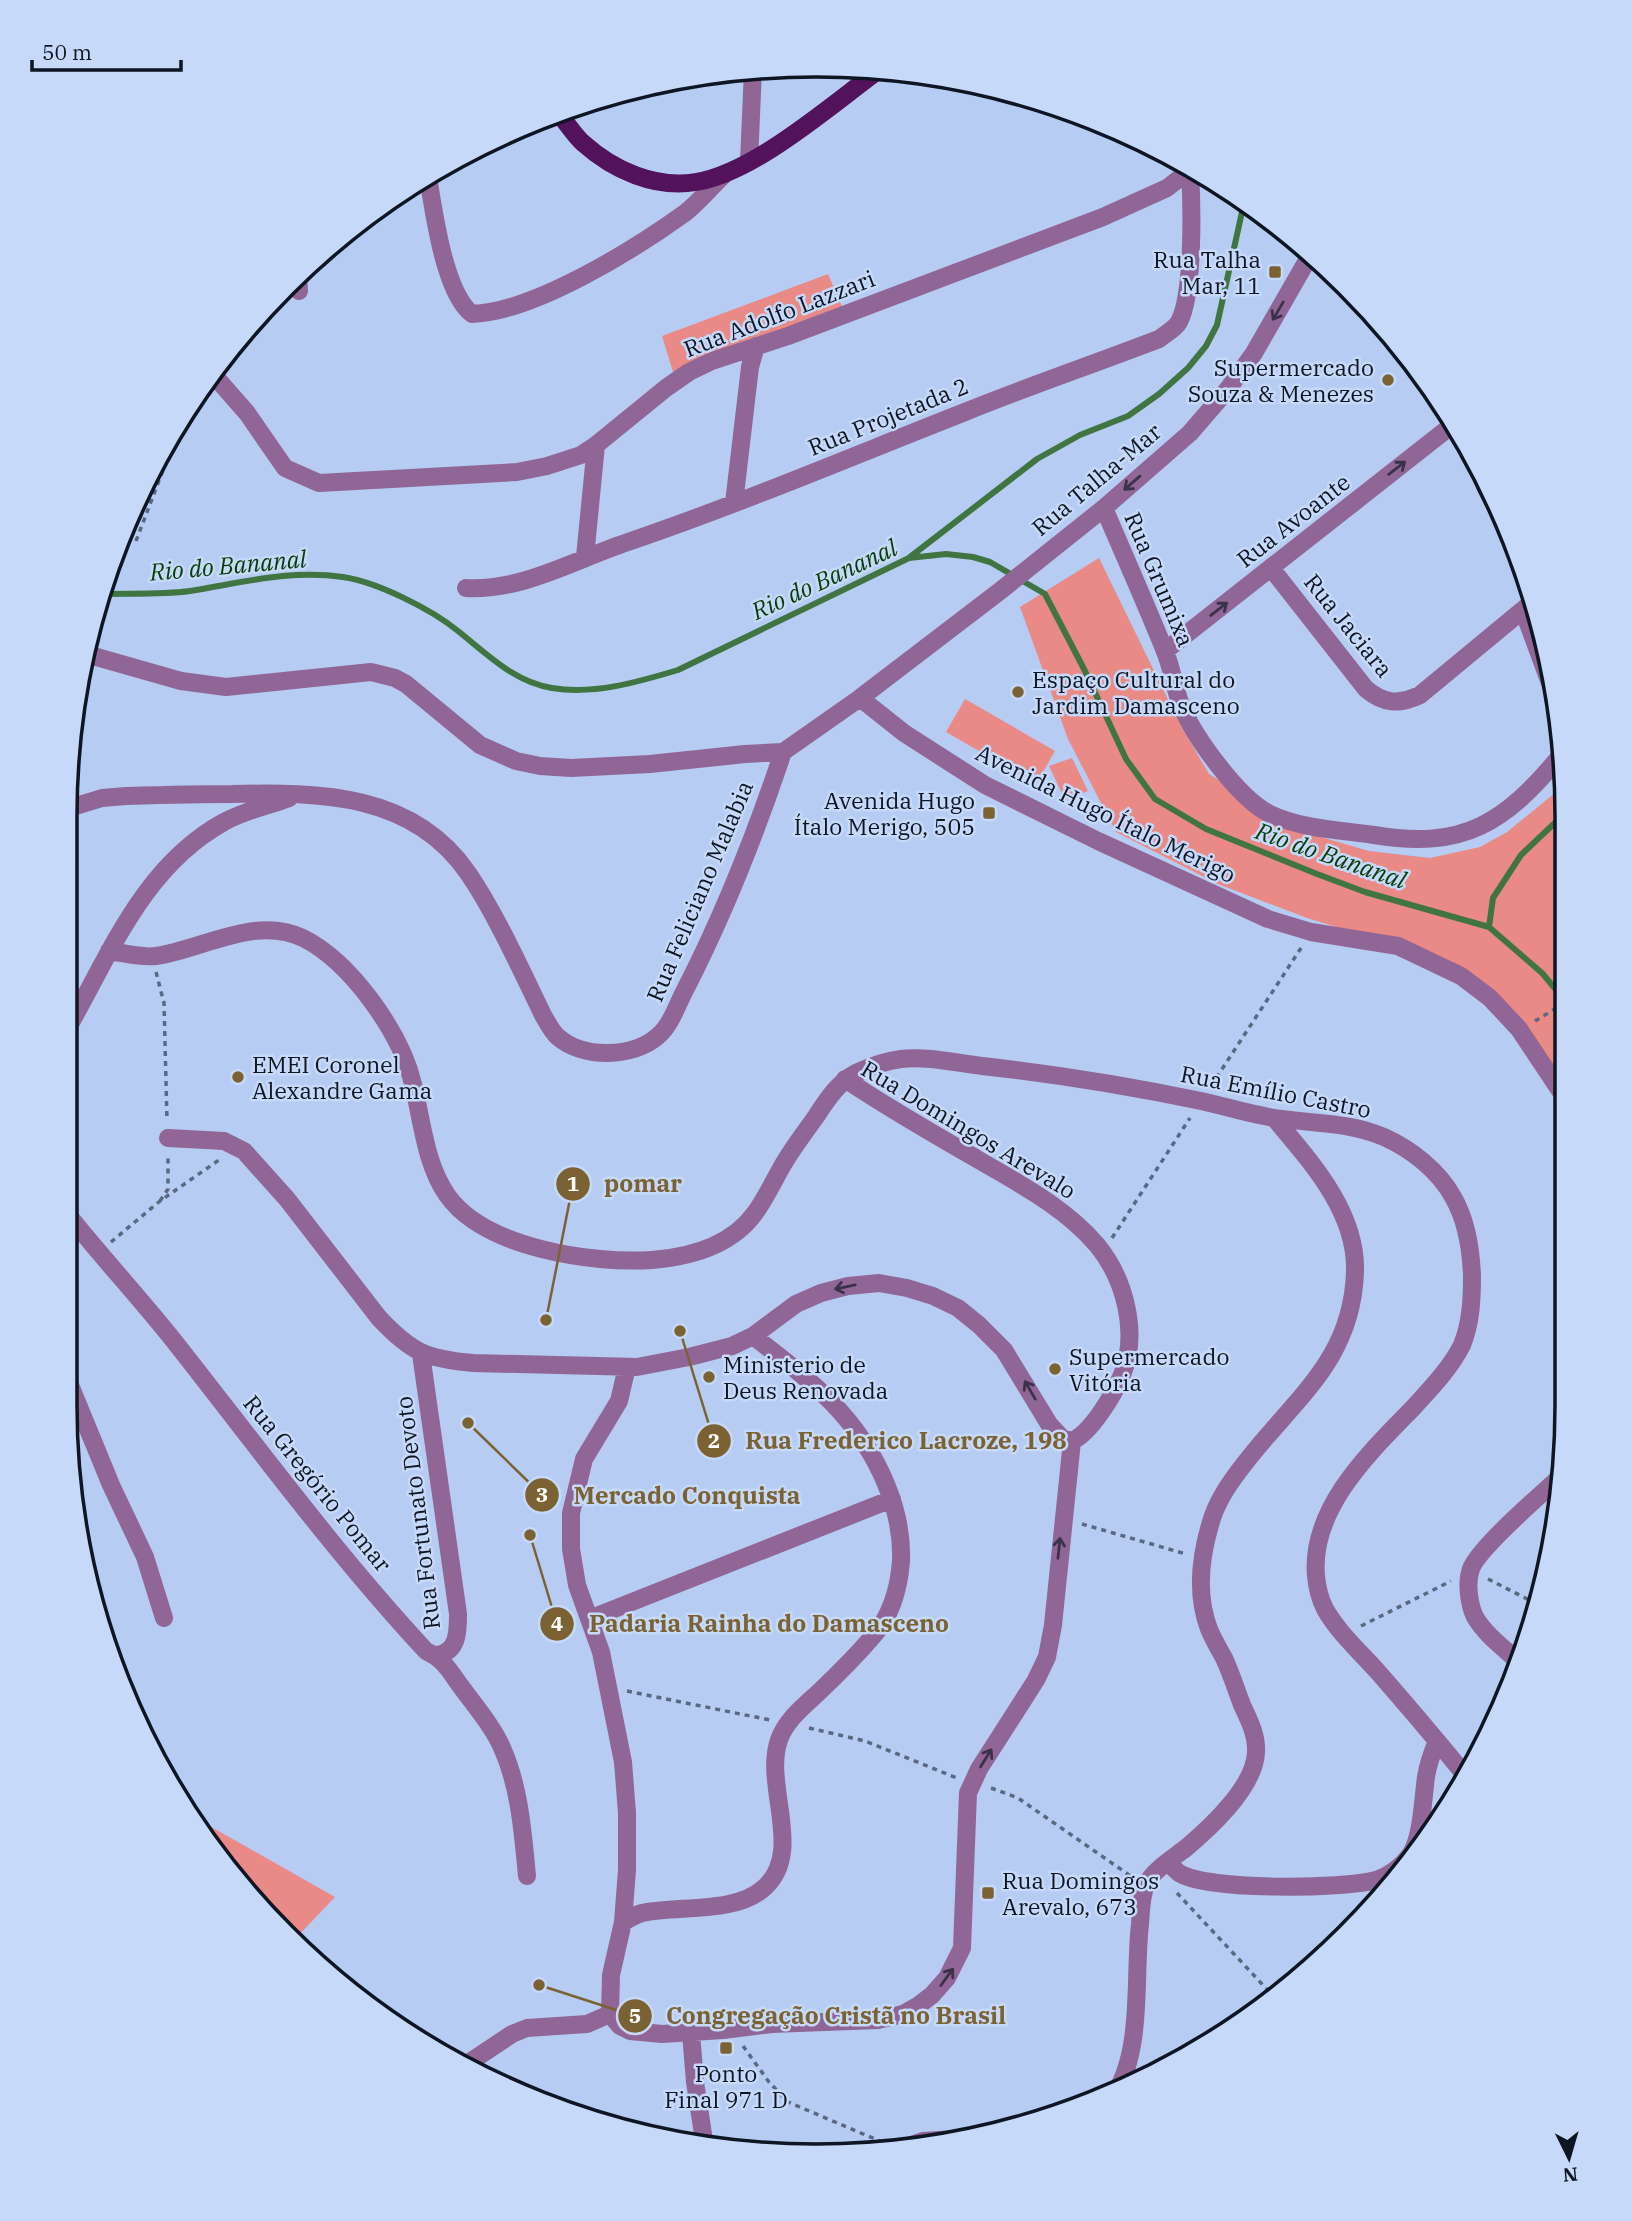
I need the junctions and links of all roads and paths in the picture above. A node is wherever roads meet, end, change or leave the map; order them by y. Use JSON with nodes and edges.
{"nodes":[{"id":1,"x":867,"y":79,"type":"edge"},
{"id":2,"x":752,"y":80,"type":"edge"},
{"id":3,"x":565,"y":121,"type":"edge"},
{"id":4,"x":749,"y":162,"type":"junction"},
{"id":5,"x":724,"y":175,"type":"junction"},
{"id":6,"x":1184,"y":175,"type":"edge"},
{"id":7,"x":1192,"y":180,"type":"edge"},
{"id":8,"x":430,"y":187,"type":"edge"},
{"id":9,"x":1306,"y":263,"type":"edge"},
{"id":10,"x":756,"y":346,"type":"junction"},
{"id":11,"x":219,"y":381,"type":"edge"},
{"id":12,"x":1446,"y":430,"type":"edge"},
{"id":13,"x":596,"y":445,"type":"junction"},
{"id":14,"x":163,"y":471,"type":"edge"},
{"id":15,"x":734,"y":503,"type":"junction"},
{"id":16,"x":1104,"y":508,"type":"junction"},
{"id":17,"x":136,"y":541,"type":"dead end"},
{"id":18,"x":585,"y":557,"type":"junction"},
{"id":19,"x":1271,"y":568,"type":"junction"},
{"id":20,"x":466,"y":588,"type":"dead end"},
{"id":21,"x":1525,"y":609,"type":"edge"},
{"id":22,"x":1165,"y":652,"type":"junction"},
{"id":23,"x":95,"y":656,"type":"edge"},
{"id":24,"x":860,"y":698,"type":"junction"},
{"id":25,"x":783,"y":752,"type":"junction"},
{"id":26,"x":1553,"y":764,"type":"edge"},
{"id":27,"x":303,"y":793,"type":"junction"},
{"id":28,"x":77,"y":806,"type":"edge"},
{"id":29,"x":109,"y":951,"type":"junction"},
{"id":30,"x":150,"y":957,"type":"junction"},
{"id":31,"x":1555,"y":1010,"type":"edge"},
{"id":32,"x":77,"y":1011,"type":"edge"},
{"id":33,"x":1546,"y":1017,"type":"dead end"},
{"id":34,"x":845,"y":1079,"type":"junction"},
{"id":35,"x":1555,"y":1083,"type":"edge"},
{"id":36,"x":1275,"y":1118,"type":"junction"},
{"id":37,"x":168,"y":1138,"type":"junction"},
{"id":38,"x":238,"y":1147,"type":"junction"},
{"id":39,"x":160,"y":1201,"type":"junction"},
{"id":40,"x":77,"y":1226,"type":"edge"},
{"id":41,"x":100,"y":1255,"type":"junction"},
{"id":42,"x":753,"y":1336,"type":"junction"},
{"id":43,"x":421,"y":1354,"type":"junction"},
{"id":44,"x":628,"y":1367,"type":"junction"},
{"id":45,"x":77,"y":1402,"type":"edge"},
{"id":46,"x":1072,"y":1441,"type":"junction"},
{"id":47,"x":1550,"y":1486,"type":"edge"},
{"id":48,"x":892,"y":1499,"type":"junction"},
{"id":49,"x":1062,"y":1521,"type":"junction"},
{"id":50,"x":1201,"y":1557,"type":"junction"},
{"id":51,"x":1470,"y":1570,"type":"junction"},
{"id":52,"x":1529,"y":1600,"type":"edge"},
{"id":53,"x":164,"y":1618,"type":"dead end"},
{"id":54,"x":589,"y":1619,"type":"junction"},
{"id":55,"x":1344,"y":1634,"type":"junction"},
{"id":56,"x":437,"y":1655,"type":"junction"},
{"id":57,"x":1511,"y":1655,"type":"edge"},
{"id":58,"x":609,"y":1690,"type":"junction"},
{"id":59,"x":787,"y":1724,"type":"junction"},
{"id":60,"x":1437,"y":1741,"type":"junction"},
{"id":61,"x":1459,"y":1770,"type":"edge"},
{"id":62,"x":971,"y":1782,"type":"junction"},
{"id":63,"x":1416,"y":1836,"type":"edge"},
{"id":64,"x":1157,"y":1873,"type":"junction"},
{"id":65,"x":1386,"y":1874,"type":"edge"},
{"id":66,"x":527,"y":1876,"type":"dead end"},
{"id":67,"x":623,"y":1922,"type":"junction"},
{"id":68,"x":1267,"y":1990,"type":"edge"},
{"id":69,"x":610,"y":2014,"type":"junction"},
{"id":70,"x":730,"y":2029,"type":"junction"},
{"id":71,"x":691,"y":2033,"type":"junction"},
{"id":72,"x":474,"y":2060,"type":"edge"},
{"id":73,"x":1123,"y":2077,"type":"edge"},
{"id":74,"x":703,"y":2135,"type":"edge"},
{"id":75,"x":877,"y":2141,"type":"edge"}],
"edges":[{"from":1,"to":4,"type":"main road"},
{"from":2,"to":4,"type":"street"},
{"from":3,"to":5,"type":"main road"},
{"from":4,"to":5,"type":"main road"},
{"from":5,"to":8,"type":"street"},
{"from":6,"to":10,"type":"street","name":"Rua Adolfo Lazzari"},
{"from":7,"to":15,"type":"street","name":"Rua Projetada 2"},
{"from":9,"to":16,"type":"street","name":"Rua Talha-Mar","one_way":true},
{"from":10,"to":13,"type":"street","name":"Rua Adolfo Lazzari"},
{"from":10,"to":15,"type":"street"},
{"from":11,"to":13,"type":"street","name":"Rua Adolfo Lazzari"},
{"from":19,"to":12,"type":"street","name":"Rua Avoante","one_way":true},
{"from":13,"to":18,"type":"street"},
{"from":14,"to":17,"type":"path"},
{"from":15,"to":18,"type":"street","name":"Rua Projetada 2"},
{"from":16,"to":22,"type":"street","name":"Rua Grumixa"},
{"from":16,"to":24,"type":"street","name":"Rua Talha-Mar"},
{"from":18,"to":20,"type":"street","name":"Rua Projetada 2"},
{"from":19,"to":21,"type":"street","name":"Rua Jaciara"},
{"from":22,"to":19,"type":"street","name":"Rua Avoante","one_way":true},
{"from":22,"to":26,"type":"street","name":"Rua Grumixa"},
{"from":23,"to":25,"type":"street"},
{"from":24,"to":25,"type":"street"},
{"from":24,"to":35,"type":"street","name":"Avenida Hugo Ítalo Merigo"},
{"from":25,"to":27,"type":"street","name":"Rua Feliciano Malabia"},
{"from":27,"to":28,"type":"street","name":"Rua Feliciano Malabia"},
{"from":27,"to":29,"type":"street"},
{"from":29,"to":30,"type":"street","name":"Rua Domingos Arevalo"},
{"from":29,"to":32,"type":"street"},
{"from":30,"to":34,"type":"street","name":"Rua Domingos Arevalo"},
{"from":30,"to":37,"type":"path"},
{"from":31,"to":33,"type":"path"},
{"from":34,"to":36,"type":"street","name":"Rua Emílio Castro"},
{"from":34,"to":46,"type":"street","name":"Rua Domingos Arevalo"},
{"from":36,"to":50,"type":"street"},
{"from":36,"to":55,"type":"street","name":"Rua Emílio Castro"},
{"from":37,"to":38,"type":"street"},
{"from":37,"to":39,"type":"path"},
{"from":38,"to":39,"type":"path"},
{"from":38,"to":43,"type":"street"},
{"from":39,"to":41,"type":"path"},
{"from":40,"to":41,"type":"street","name":"Rua Gregório Pomar"},
{"from":41,"to":56,"type":"street","name":"Rua Gregório Pomar"},
{"from":42,"to":44,"type":"street"},
{"from":46,"to":42,"type":"street","one_way":true},
{"from":42,"to":48,"type":"street"},
{"from":43,"to":44,"type":"street"},
{"from":43,"to":56,"type":"street","name":"Rua Fortunato Devoto"},
{"from":44,"to":54,"type":"street"},
{"from":45,"to":53,"type":"street"},
{"from":46,"to":49,"type":"street"},
{"from":47,"to":51,"type":"street"},
{"from":48,"to":54,"type":"street"},
{"from":48,"to":59,"type":"street"},
{"from":49,"to":50,"type":"path"},
{"from":62,"to":49,"type":"street","one_way":true},
{"from":50,"to":64,"type":"street"},
{"from":51,"to":52,"type":"path"},
{"from":51,"to":55,"type":"path"},
{"from":51,"to":57,"type":"street"},
{"from":54,"to":58,"type":"street"},
{"from":55,"to":60,"type":"street","name":"Rua Emílio Castro"},
{"from":56,"to":66,"type":"street","name":"Rua Gregório Pomar"},
{"from":58,"to":59,"type":"path"},
{"from":58,"to":67,"type":"street"},
{"from":59,"to":62,"type":"path"},
{"from":59,"to":67,"type":"street"},
{"from":60,"to":61,"type":"street","name":"Rua Emílio Castro"},
{"from":60,"to":63,"type":"street"},
{"from":62,"to":64,"type":"path"},
{"from":70,"to":62,"type":"street","one_way":true},
{"from":64,"to":65,"type":"street"},
{"from":64,"to":68,"type":"path"},
{"from":64,"to":73,"type":"street"},
{"from":67,"to":69,"type":"street"},
{"from":69,"to":71,"type":"street"},
{"from":69,"to":72,"type":"street"},
{"from":70,"to":71,"type":"street"},
{"from":70,"to":75,"type":"path"},
{"from":71,"to":74,"type":"street"}]}
